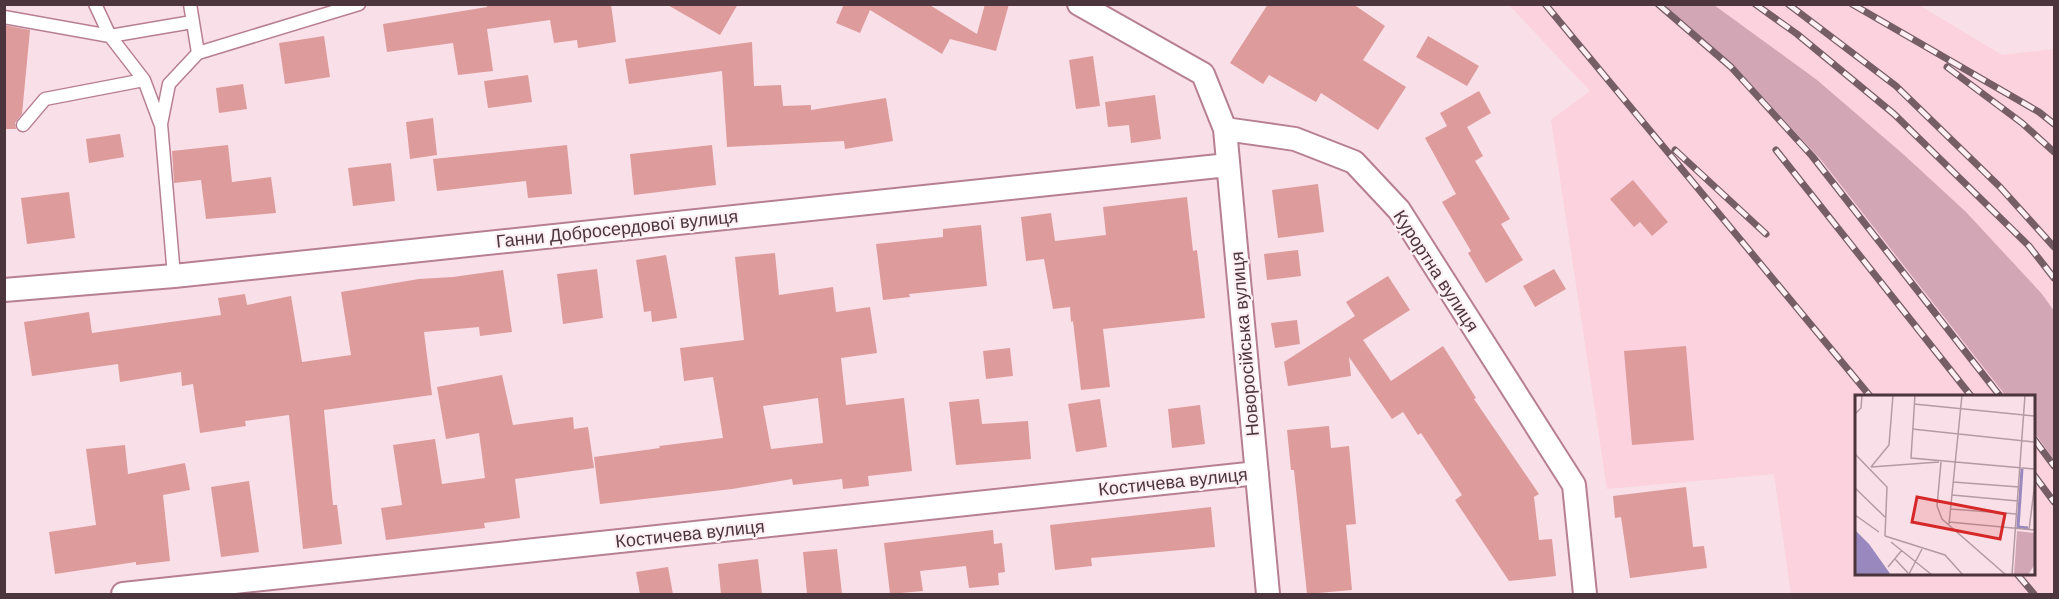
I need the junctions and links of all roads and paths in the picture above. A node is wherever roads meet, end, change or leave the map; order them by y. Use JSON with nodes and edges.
{"nodes":[{"id":1,"x":95,"y":4,"type":"edge"},
{"id":2,"x":190,"y":4,"type":"edge"},
{"id":3,"x":359,"y":4,"type":"edge"},
{"id":4,"x":1079,"y":4,"type":"edge"},
{"id":5,"x":4,"y":17,"type":"edge"},
{"id":6,"x":192,"y":22,"type":"junction"},
{"id":7,"x":110,"y":36,"type":"junction"},
{"id":8,"x":198,"y":53,"type":"junction"},
{"id":9,"x":144,"y":80,"type":"junction"},
{"id":10,"x":161,"y":124,"type":"junction"},
{"id":11,"x":23,"y":125,"type":"dead end"},
{"id":12,"x":1225,"y":129,"type":"junction"},
{"id":13,"x":1228,"y":165,"type":"junction"},
{"id":14,"x":174,"y":276,"type":"junction"},
{"id":15,"x":4,"y":290,"type":"edge"},
{"id":16,"x":1257,"y":473,"type":"junction"},
{"id":17,"x":123,"y":594,"type":"edge"},
{"id":18,"x":1268,"y":594,"type":"edge"},
{"id":19,"x":1584,"y":594,"type":"edge"}],
"edges":[{"from":1,"to":7,"type":"lane"},
{"from":2,"to":6,"type":"lane"},
{"from":3,"to":8,"type":"lane"},
{"from":4,"to":12,"type":"street"},
{"from":5,"to":7,"type":"lane"},
{"from":6,"to":7,"type":"lane"},
{"from":6,"to":8,"type":"lane"},
{"from":7,"to":9,"type":"lane"},
{"from":8,"to":10,"type":"lane"},
{"from":9,"to":10,"type":"lane"},
{"from":9,"to":11,"type":"lane"},
{"from":10,"to":14,"type":"lane"},
{"from":12,"to":13,"type":"street","name":"Новоросійська вулиця"},
{"from":12,"to":19,"type":"street","name":"Курортна вулиця"},
{"from":13,"to":14,"type":"street","name":"Ганни Добросердової вулиця"},
{"from":13,"to":16,"type":"street","name":"Новоросійська вулиця"},
{"from":14,"to":15,"type":"street","name":"Ганни Добросердової вулиця"},
{"from":16,"to":17,"type":"street","name":"Костичева вулиця"},
{"from":16,"to":18,"type":"street","name":"Новоросійська вулиця"}]}
